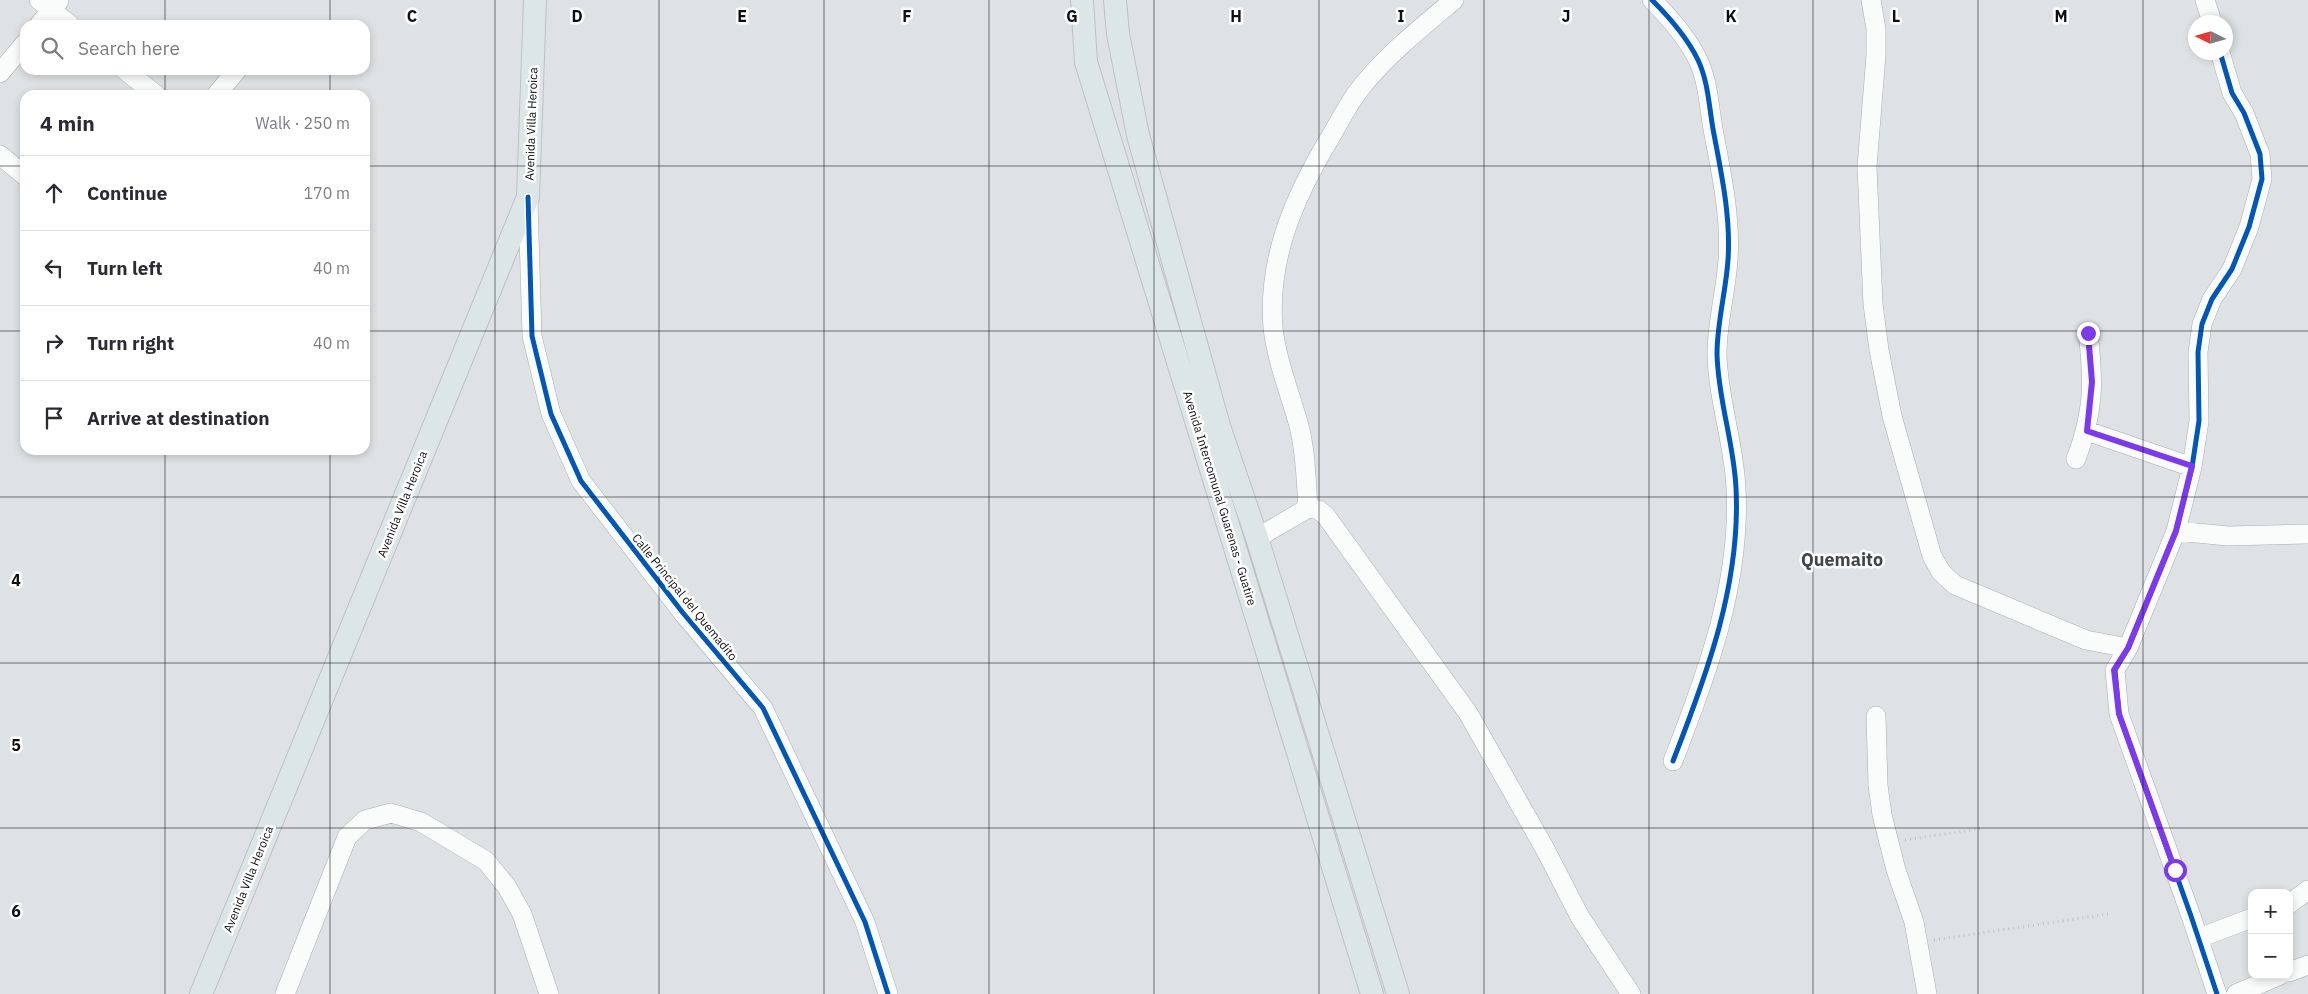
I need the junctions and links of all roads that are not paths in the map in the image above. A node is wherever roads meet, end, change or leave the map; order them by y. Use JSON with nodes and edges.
{"nodes":[{"id":1,"x":535,"y":0,"type":"edge"},
{"id":2,"x":1082,"y":0,"type":"edge"},
{"id":3,"x":1115,"y":0,"type":"edge"},
{"id":4,"x":1454,"y":0,"type":"edge"},
{"id":5,"x":1652,"y":0,"type":"edge"},
{"id":6,"x":1870,"y":0,"type":"edge"},
{"id":7,"x":2205,"y":0,"type":"edge"},
{"id":8,"x":50,"y":3,"type":"edge"},
{"id":9,"x":2210,"y":15,"type":"edge"},
{"id":10,"x":42,"y":20,"type":"edge"},
{"id":11,"x":65,"y":20,"type":"edge"},
{"id":12,"x":20,"y":48,"type":"edge"},
{"id":13,"x":2222,"y":60,"type":"edge"},
{"id":14,"x":0,"y":73,"type":"edge"},
{"id":15,"x":131,"y":75,"type":"edge"},
{"id":16,"x":233,"y":75,"type":"edge"},
{"id":17,"x":150,"y":90,"type":"edge"},
{"id":18,"x":220,"y":90,"type":"edge"},
{"id":19,"x":0,"y":156,"type":"edge"},
{"id":20,"x":20,"y":172,"type":"edge"},
{"id":21,"x":528,"y":197,"type":"junction"},
{"id":22,"x":2088,"y":333,"type":"dead end"},
{"id":23,"x":2087,"y":431,"type":"junction"},
{"id":24,"x":2076,"y":459,"type":"dead end"},
{"id":25,"x":2192,"y":466,"type":"junction"},
{"id":26,"x":1308,"y":508,"type":"junction"},
{"id":27,"x":2176,"y":531,"type":"junction"},
{"id":28,"x":2308,"y":534,"type":"edge"},
{"id":29,"x":1256,"y":538,"type":"junction"},
{"id":30,"x":2128,"y":648,"type":"junction"},
{"id":31,"x":1876,"y":716,"type":"dead end"},
{"id":32,"x":1673,"y":761,"type":"dead end"},
{"id":33,"x":2308,"y":890,"type":"edge"},
{"id":34,"x":2293,"y":901,"type":"edge"},
{"id":35,"x":2248,"y":920,"type":"edge"},
{"id":36,"x":2199,"y":938,"type":"junction"},
{"id":37,"x":2308,"y":965,"type":"edge"},
{"id":38,"x":2293,"y":971,"type":"edge"},
{"id":39,"x":2271,"y":979,"type":"edge"},
{"id":40,"x":201,"y":994,"type":"edge"},
{"id":41,"x":285,"y":994,"type":"edge"},
{"id":42,"x":549,"y":994,"type":"edge"},
{"id":43,"x":888,"y":994,"type":"edge"},
{"id":44,"x":1372,"y":994,"type":"edge"},
{"id":45,"x":1398,"y":994,"type":"edge"},
{"id":46,"x":1631,"y":994,"type":"edge"},
{"id":47,"x":1927,"y":994,"type":"edge"},
{"id":48,"x":2217,"y":994,"type":"edge"},
{"id":49,"x":2236,"y":994,"type":"edge"}],
"edges":[{"from":1,"to":21,"type":"main road","name":"Avenida Villa Heroica"},
{"from":2,"to":44,"type":"main road","name":"Avenida Intercomunal Guarenas - Guatire"},
{"from":3,"to":29,"type":"main road","name":"Avenida Intercomunal Guarenas - Guatire"},
{"from":4,"to":26,"type":"street"},
{"from":5,"to":32,"type":"street"},
{"from":6,"to":30,"type":"street"},
{"from":7,"to":9,"type":"street"},
{"from":8,"to":10,"type":"street"},
{"from":8,"to":11,"type":"street"},
{"from":12,"to":14,"type":"street"},
{"from":13,"to":25,"type":"street"},
{"from":15,"to":17,"type":"street"},
{"from":16,"to":18,"type":"street"},
{"from":19,"to":20,"type":"street"},
{"from":21,"to":40,"type":"main road","name":"Avenida Villa Heroica"},
{"from":21,"to":43,"type":"street","name":"Calle Principal del Quemadito"},
{"from":22,"to":23,"type":"street"},
{"from":23,"to":24,"type":"street"},
{"from":23,"to":25,"type":"street"},
{"from":25,"to":27,"type":"street"},
{"from":26,"to":29,"type":"street"},
{"from":26,"to":46,"type":"street"},
{"from":27,"to":28,"type":"street"},
{"from":27,"to":30,"type":"street"},
{"from":29,"to":45,"type":"main road","name":"Avenida Intercomunal Guarenas - Guatire"},
{"from":30,"to":36,"type":"street"},
{"from":31,"to":47,"type":"street"},
{"from":33,"to":34,"type":"street"},
{"from":35,"to":36,"type":"street"},
{"from":36,"to":48,"type":"street"},
{"from":37,"to":38,"type":"street"},
{"from":39,"to":49,"type":"street"},
{"from":41,"to":42,"type":"street"}]}
